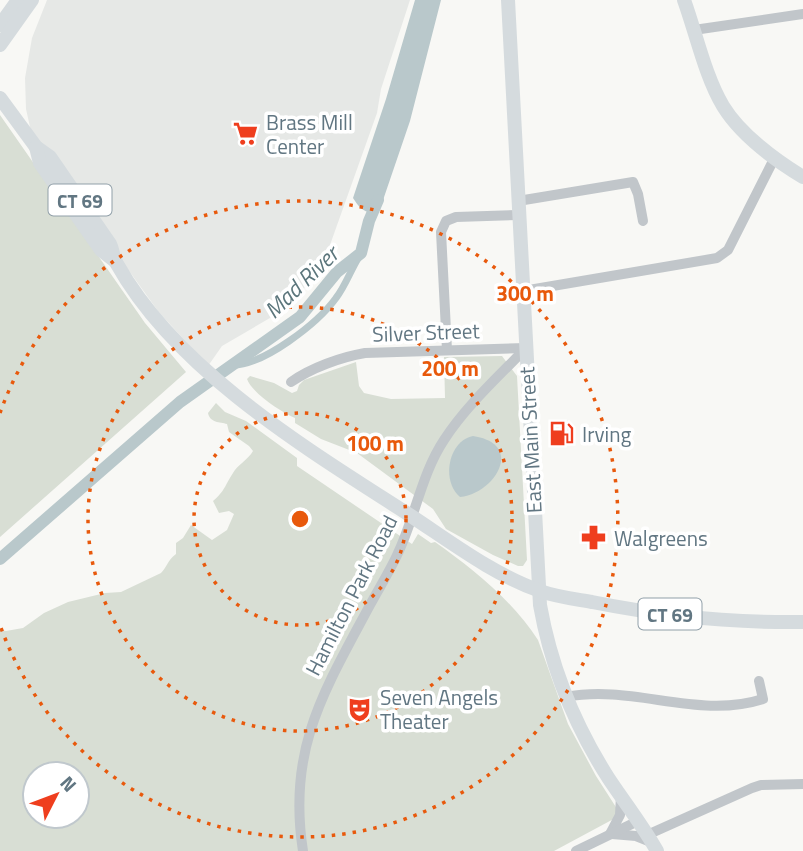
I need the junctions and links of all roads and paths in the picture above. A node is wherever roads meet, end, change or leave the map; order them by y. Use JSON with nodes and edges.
{"nodes":[{"id":1,"x":18,"y":0,"type":"edge"},
{"id":2,"x":32,"y":0,"type":"edge"},
{"id":3,"x":508,"y":0,"type":"edge"},
{"id":4,"x":684,"y":0,"type":"edge"},
{"id":5,"x":803,"y":14,"type":"edge"},
{"id":6,"x":0,"y":25,"type":"edge"},
{"id":7,"x":694,"y":30,"type":"junction"},
{"id":8,"x":0,"y":45,"type":"edge"},
{"id":9,"x":0,"y":93,"type":"edge"},
{"id":10,"x":0,"y":99,"type":"edge"},
{"id":11,"x":775,"y":157,"type":"junction"},
{"id":12,"x":803,"y":177,"type":"edge"},
{"id":13,"x":519,"y":208,"type":"junction"},
{"id":14,"x":643,"y":221,"type":"dead end"},
{"id":15,"x":523,"y":291,"type":"junction"},
{"id":16,"x":526,"y":348,"type":"junction"},
{"id":17,"x":447,"y":350,"type":"junction"},
{"id":18,"x":291,"y":382,"type":"dead end"},
{"id":19,"x":538,"y":591,"type":"junction"},
{"id":20,"x":803,"y":622,"type":"edge"},
{"id":21,"x":759,"y":681,"type":"dead end"},
{"id":22,"x":566,"y":697,"type":"junction"},
{"id":23,"x":803,"y":784,"type":"edge"},
{"id":24,"x":621,"y":796,"type":"junction"},
{"id":25,"x":638,"y":821,"type":"junction"},
{"id":26,"x":610,"y":834,"type":"junction"},
{"id":27,"x":652,"y":843,"type":"edge"},
{"id":28,"x":303,"y":851,"type":"edge"},
{"id":29,"x":576,"y":851,"type":"edge"}],
"edges":[{"from":1,"to":6,"type":"main road"},
{"from":2,"to":8,"type":"main road"},
{"from":3,"to":13,"type":"main road","name":"East Main Street"},
{"from":4,"to":7,"type":"main road"},
{"from":5,"to":7,"type":"street"},
{"from":7,"to":11,"type":"main road"},
{"from":9,"to":10,"type":"main road"},
{"from":10,"to":19,"type":"main road","number":"CT 69"},
{"from":11,"to":12,"type":"main road"},
{"from":11,"to":15,"type":"street"},
{"from":13,"to":14,"type":"street"},
{"from":13,"to":15,"type":"main road","name":"East Main Street"},
{"from":13,"to":17,"type":"street"},
{"from":15,"to":16,"type":"main road","name":"East Main Street"},
{"from":16,"to":17,"type":"street","name":"Silver Street"},
{"from":16,"to":19,"type":"main road","name":"East Main Street"},
{"from":16,"to":28,"type":"street","name":"Hamilton Park Road"},
{"from":17,"to":18,"type":"street","name":"Silver Street"},
{"from":19,"to":20,"type":"main road","number":"CT 69"},
{"from":19,"to":22,"type":"main road","name":"East Main Street"},
{"from":21,"to":22,"type":"street"},
{"from":22,"to":24,"type":"main road","name":"East Main Street"},
{"from":23,"to":27,"type":"street"},
{"from":24,"to":25,"type":"main road","name":"East Main Street"},
{"from":24,"to":26,"type":"street"},
{"from":25,"to":26,"type":"street"},
{"from":25,"to":27,"type":"main road","name":"East Main Street"},
{"from":26,"to":27,"type":"street"},
{"from":26,"to":29,"type":"street"}]}
